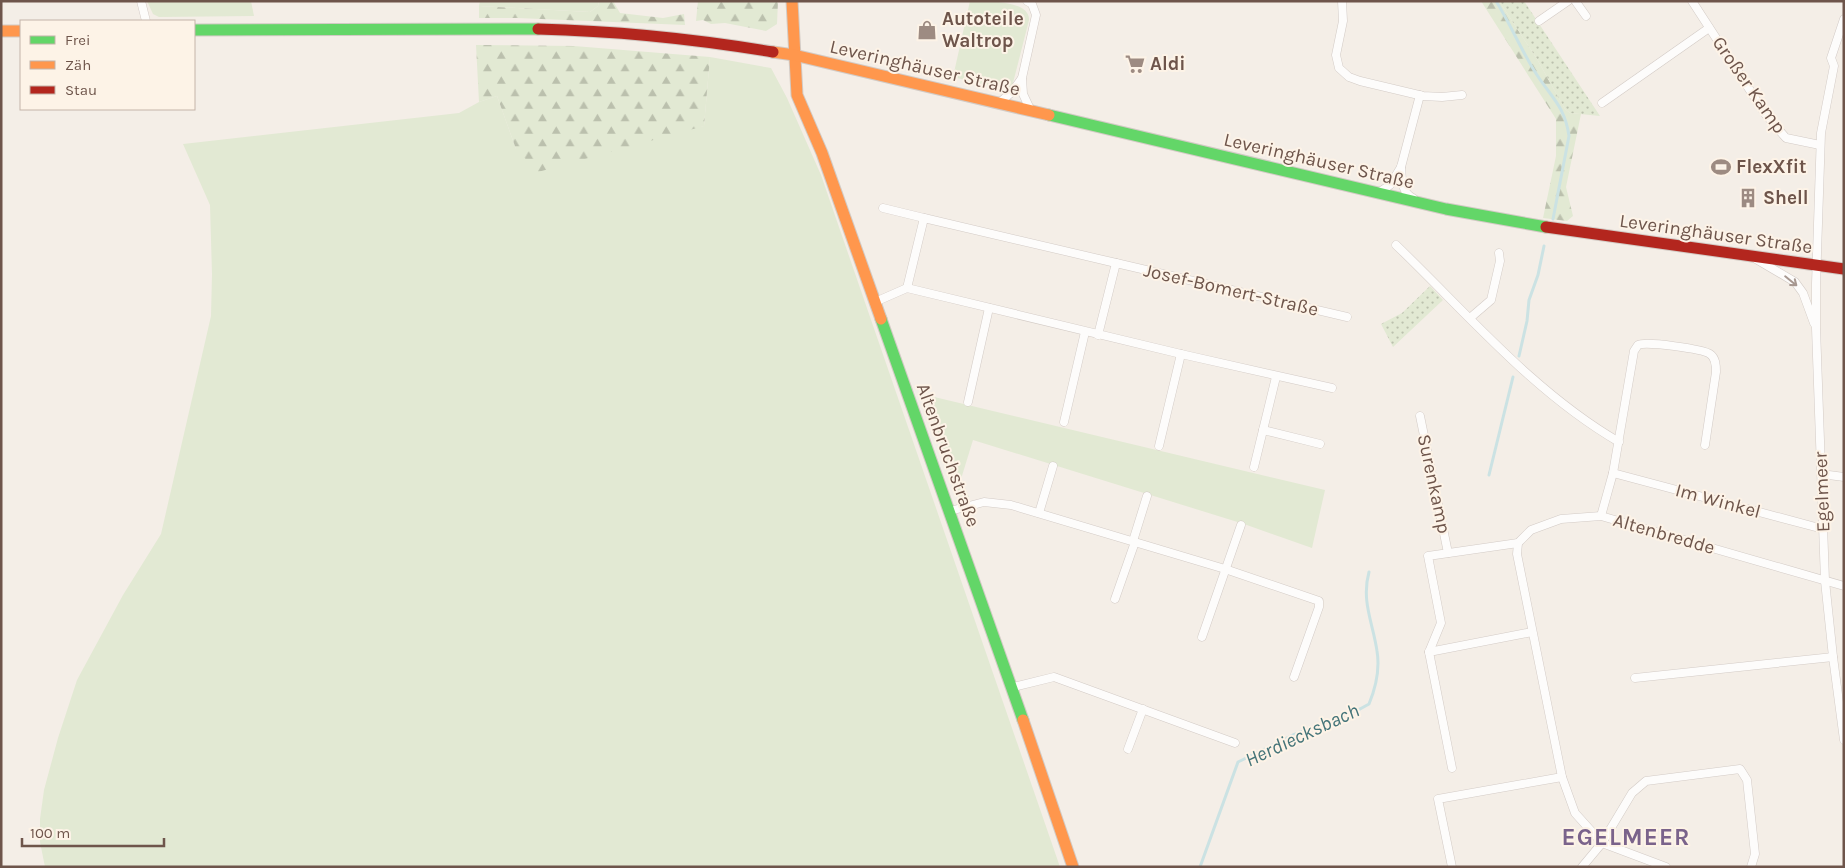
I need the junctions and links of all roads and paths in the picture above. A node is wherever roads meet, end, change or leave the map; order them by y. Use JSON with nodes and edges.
{"nodes":[{"id":1,"x":141,"y":1,"type":"edge"},
{"id":2,"x":792,"y":1,"type":"edge"},
{"id":3,"x":1027,"y":1,"type":"edge"},
{"id":4,"x":1342,"y":1,"type":"edge"},
{"id":5,"x":1568,"y":1,"type":"edge"},
{"id":6,"x":1576,"y":1,"type":"edge"},
{"id":7,"x":1692,"y":1,"type":"edge"},
{"id":8,"x":1586,"y":16,"type":"dead end"},
{"id":9,"x":1844,"y":18,"type":"edge"},
{"id":10,"x":146,"y":20,"type":"edge"},
{"id":11,"x":1539,"y":21,"type":"dead end"},
{"id":12,"x":1709,"y":28,"type":"junction"},
{"id":13,"x":195,"y":30,"type":"edge"},
{"id":14,"x":1,"y":31,"type":"edge"},
{"id":15,"x":20,"y":31,"type":"edge"},
{"id":16,"x":794,"y":55,"type":"junction"},
{"id":17,"x":1022,"y":78,"type":"junction"},
{"id":18,"x":1420,"y":95,"type":"junction"},
{"id":19,"x":1462,"y":95,"type":"dead end"},
{"id":20,"x":999,"y":103,"type":"junction"},
{"id":21,"x":1602,"y":103,"type":"dead end"},
{"id":22,"x":1031,"y":111,"type":"junction"},
{"id":23,"x":1820,"y":145,"type":"junction"},
{"id":24,"x":1402,"y":167,"type":"junction"},
{"id":25,"x":1378,"y":193,"type":"junction"},
{"id":26,"x":1423,"y":204,"type":"junction"},
{"id":27,"x":883,"y":208,"type":"dead end"},
{"id":28,"x":924,"y":218,"type":"junction"},
{"id":29,"x":1396,"y":244,"type":"dead end"},
{"id":30,"x":1499,"y":253,"type":"dead end"},
{"id":31,"x":1750,"y":256,"type":"junction"},
{"id":32,"x":1116,"y":263,"type":"junction"},
{"id":33,"x":1817,"y":265,"type":"junction"},
{"id":34,"x":1844,"y":269,"type":"edge"},
{"id":35,"x":907,"y":288,"type":"junction"},
{"id":36,"x":875,"y":302,"type":"junction"},
{"id":37,"x":989,"y":308,"type":"junction"},
{"id":38,"x":1347,"y":317,"type":"dead end"},
{"id":39,"x":1470,"y":318,"type":"junction"},
{"id":40,"x":1816,"y":328,"type":"junction"},
{"id":41,"x":1085,"y":332,"type":"junction"},
{"id":42,"x":1098,"y":335,"type":"junction"},
{"id":43,"x":1181,"y":354,"type":"junction"},
{"id":44,"x":1276,"y":377,"type":"junction"},
{"id":45,"x":1332,"y":388,"type":"dead end"},
{"id":46,"x":968,"y":402,"type":"dead end"},
{"id":47,"x":1420,"y":416,"type":"dead end"},
{"id":48,"x":1064,"y":422,"type":"dead end"},
{"id":49,"x":1263,"y":430,"type":"junction"},
{"id":50,"x":1619,"y":442,"type":"junction"},
{"id":51,"x":1320,"y":444,"type":"dead end"},
{"id":52,"x":1705,"y":445,"type":"dead end"},
{"id":53,"x":1159,"y":446,"type":"dead end"},
{"id":54,"x":1053,"y":466,"type":"dead end"},
{"id":55,"x":1254,"y":467,"type":"dead end"},
{"id":56,"x":1612,"y":473,"type":"junction"},
{"id":57,"x":1820,"y":474,"type":"junction"},
{"id":58,"x":1844,"y":477,"type":"edge"},
{"id":59,"x":1147,"y":496,"type":"dead end"},
{"id":60,"x":950,"y":511,"type":"junction"},
{"id":61,"x":1039,"y":513,"type":"junction"},
{"id":62,"x":1601,"y":516,"type":"junction"},
{"id":63,"x":1241,"y":525,"type":"dead end"},
{"id":64,"x":1823,"y":529,"type":"junction"},
{"id":65,"x":1134,"y":541,"type":"junction"},
{"id":66,"x":1518,"y":543,"type":"junction"},
{"id":67,"x":1448,"y":553,"type":"junction"},
{"id":68,"x":1225,"y":569,"type":"junction"},
{"id":69,"x":1825,"y":581,"type":"junction"},
{"id":70,"x":1844,"y":586,"type":"edge"},
{"id":71,"x":1115,"y":599,"type":"dead end"},
{"id":72,"x":1532,"y":632,"type":"junction"},
{"id":73,"x":1202,"y":637,"type":"dead end"},
{"id":74,"x":1429,"y":652,"type":"junction"},
{"id":75,"x":1833,"y":657,"type":"junction"},
{"id":76,"x":1294,"y":677,"type":"dead end"},
{"id":77,"x":1635,"y":678,"type":"dead end"},
{"id":78,"x":1013,"y":687,"type":"junction"},
{"id":79,"x":1144,"y":709,"type":"junction"},
{"id":80,"x":1844,"y":740,"type":"edge"},
{"id":81,"x":1235,"y":743,"type":"dead end"},
{"id":82,"x":1128,"y":748,"type":"dead end"},
{"id":83,"x":1452,"y":768,"type":"dead end"},
{"id":84,"x":1562,"y":777,"type":"junction"},
{"id":85,"x":1602,"y":843,"type":"junction"},
{"id":86,"x":1073,"y":867,"type":"edge"},
{"id":87,"x":1452,"y":867,"type":"edge"},
{"id":88,"x":1582,"y":867,"type":"edge"},
{"id":89,"x":1666,"y":867,"type":"edge"},
{"id":90,"x":1751,"y":867,"type":"edge"}],
"edges":[{"from":1,"to":10,"type":"street"},
{"from":2,"to":16,"type":"main road","name":"Altenbruchstraße"},
{"from":3,"to":17,"type":"street"},
{"from":4,"to":18,"type":"street"},
{"from":5,"to":11,"type":"street"},
{"from":6,"to":8,"type":"street"},
{"from":7,"to":12,"type":"street","name":"Großer Kamp"},
{"from":9,"to":23,"type":"street","name":"Egelmeer"},
{"from":12,"to":21,"type":"street","name":"Großer Kamp"},
{"from":12,"to":23,"type":"street","name":"Großer Kamp"},
{"from":13,"to":16,"type":"main road","name":"Leveringhäuser Straße"},
{"from":14,"to":15,"type":"main road"},
{"from":16,"to":20,"type":"main road","name":"Leveringhäuser Straße"},
{"from":16,"to":36,"type":"main road","name":"Altenbruchstraße"},
{"from":17,"to":20,"type":"street"},
{"from":17,"to":22,"type":"street"},
{"from":18,"to":19,"type":"street"},
{"from":18,"to":24,"type":"street"},
{"from":20,"to":22,"type":"main road","name":"Leveringhäuser Straße"},
{"from":22,"to":25,"type":"main road","name":"Leveringhäuser Straße"},
{"from":23,"to":33,"type":"street","name":"Egelmeer"},
{"from":24,"to":25,"type":"street"},
{"from":24,"to":26,"type":"street"},
{"from":25,"to":26,"type":"main road","name":"Leveringhäuser Straße"},
{"from":26,"to":31,"type":"main road","name":"Leveringhäuser Straße"},
{"from":27,"to":28,"type":"street","name":"Josef-Bomert-Straße"},
{"from":28,"to":32,"type":"street","name":"Josef-Bomert-Straße"},
{"from":28,"to":35,"type":"street"},
{"from":29,"to":39,"type":"street"},
{"from":30,"to":39,"type":"street"},
{"from":31,"to":33,"type":"main road","name":"Leveringhäuser Straße"},
{"from":31,"to":40,"type":"street","name":"Egelmeer","one_way":true},
{"from":32,"to":38,"type":"street","name":"Josef-Bomert-Straße"},
{"from":32,"to":42,"type":"street"},
{"from":33,"to":34,"type":"main road","name":"Leveringhäuser Straße"},
{"from":33,"to":40,"type":"street","name":"Egelmeer"},
{"from":35,"to":36,"type":"street"},
{"from":35,"to":37,"type":"street"},
{"from":36,"to":60,"type":"main road","name":"Altenbruchstraße"},
{"from":37,"to":41,"type":"street"},
{"from":37,"to":46,"type":"street"},
{"from":39,"to":50,"type":"street"},
{"from":40,"to":57,"type":"street","name":"Egelmeer"},
{"from":41,"to":42,"type":"street"},
{"from":41,"to":48,"type":"street"},
{"from":42,"to":43,"type":"street"},
{"from":43,"to":44,"type":"street"},
{"from":43,"to":53,"type":"street"},
{"from":44,"to":45,"type":"street"},
{"from":44,"to":49,"type":"street"},
{"from":47,"to":67,"type":"street","name":"Surenkamp"},
{"from":49,"to":51,"type":"street"},
{"from":49,"to":55,"type":"street"},
{"from":50,"to":52,"type":"street","name":"Altenbredde"},
{"from":50,"to":56,"type":"street","name":"Altenbredde"},
{"from":54,"to":61,"type":"street"},
{"from":56,"to":62,"type":"street","name":"Altenbredde"},
{"from":56,"to":64,"type":"street","name":"Im Winkel"},
{"from":57,"to":58,"type":"street"},
{"from":57,"to":64,"type":"street","name":"Egelmeer"},
{"from":59,"to":65,"type":"street"},
{"from":60,"to":61,"type":"street"},
{"from":60,"to":78,"type":"main road","name":"Altenbruchstraße"},
{"from":61,"to":65,"type":"street"},
{"from":62,"to":66,"type":"street"},
{"from":62,"to":69,"type":"street","name":"Altenbredde"},
{"from":63,"to":68,"type":"street"},
{"from":64,"to":69,"type":"street","name":"Egelmeer"},
{"from":65,"to":68,"type":"street"},
{"from":65,"to":71,"type":"street"},
{"from":66,"to":67,"type":"street","name":"Surenkamp"},
{"from":66,"to":72,"type":"street"},
{"from":67,"to":74,"type":"street","name":"Surenkamp"},
{"from":68,"to":73,"type":"street"},
{"from":68,"to":76,"type":"street"},
{"from":69,"to":70,"type":"street","name":"Altenbredde"},
{"from":69,"to":75,"type":"street","name":"Egelmeer"},
{"from":72,"to":74,"type":"street"},
{"from":72,"to":84,"type":"street"},
{"from":74,"to":83,"type":"street"},
{"from":75,"to":77,"type":"street"},
{"from":75,"to":80,"type":"street","name":"Egelmeer"},
{"from":78,"to":79,"type":"street"},
{"from":78,"to":86,"type":"main road","name":"Altenbruchstraße"},
{"from":79,"to":81,"type":"street"},
{"from":79,"to":82,"type":"street"},
{"from":84,"to":85,"type":"street"},
{"from":84,"to":87,"type":"street"},
{"from":85,"to":88,"type":"street"},
{"from":85,"to":89,"type":"street"},
{"from":85,"to":90,"type":"street"}]}
